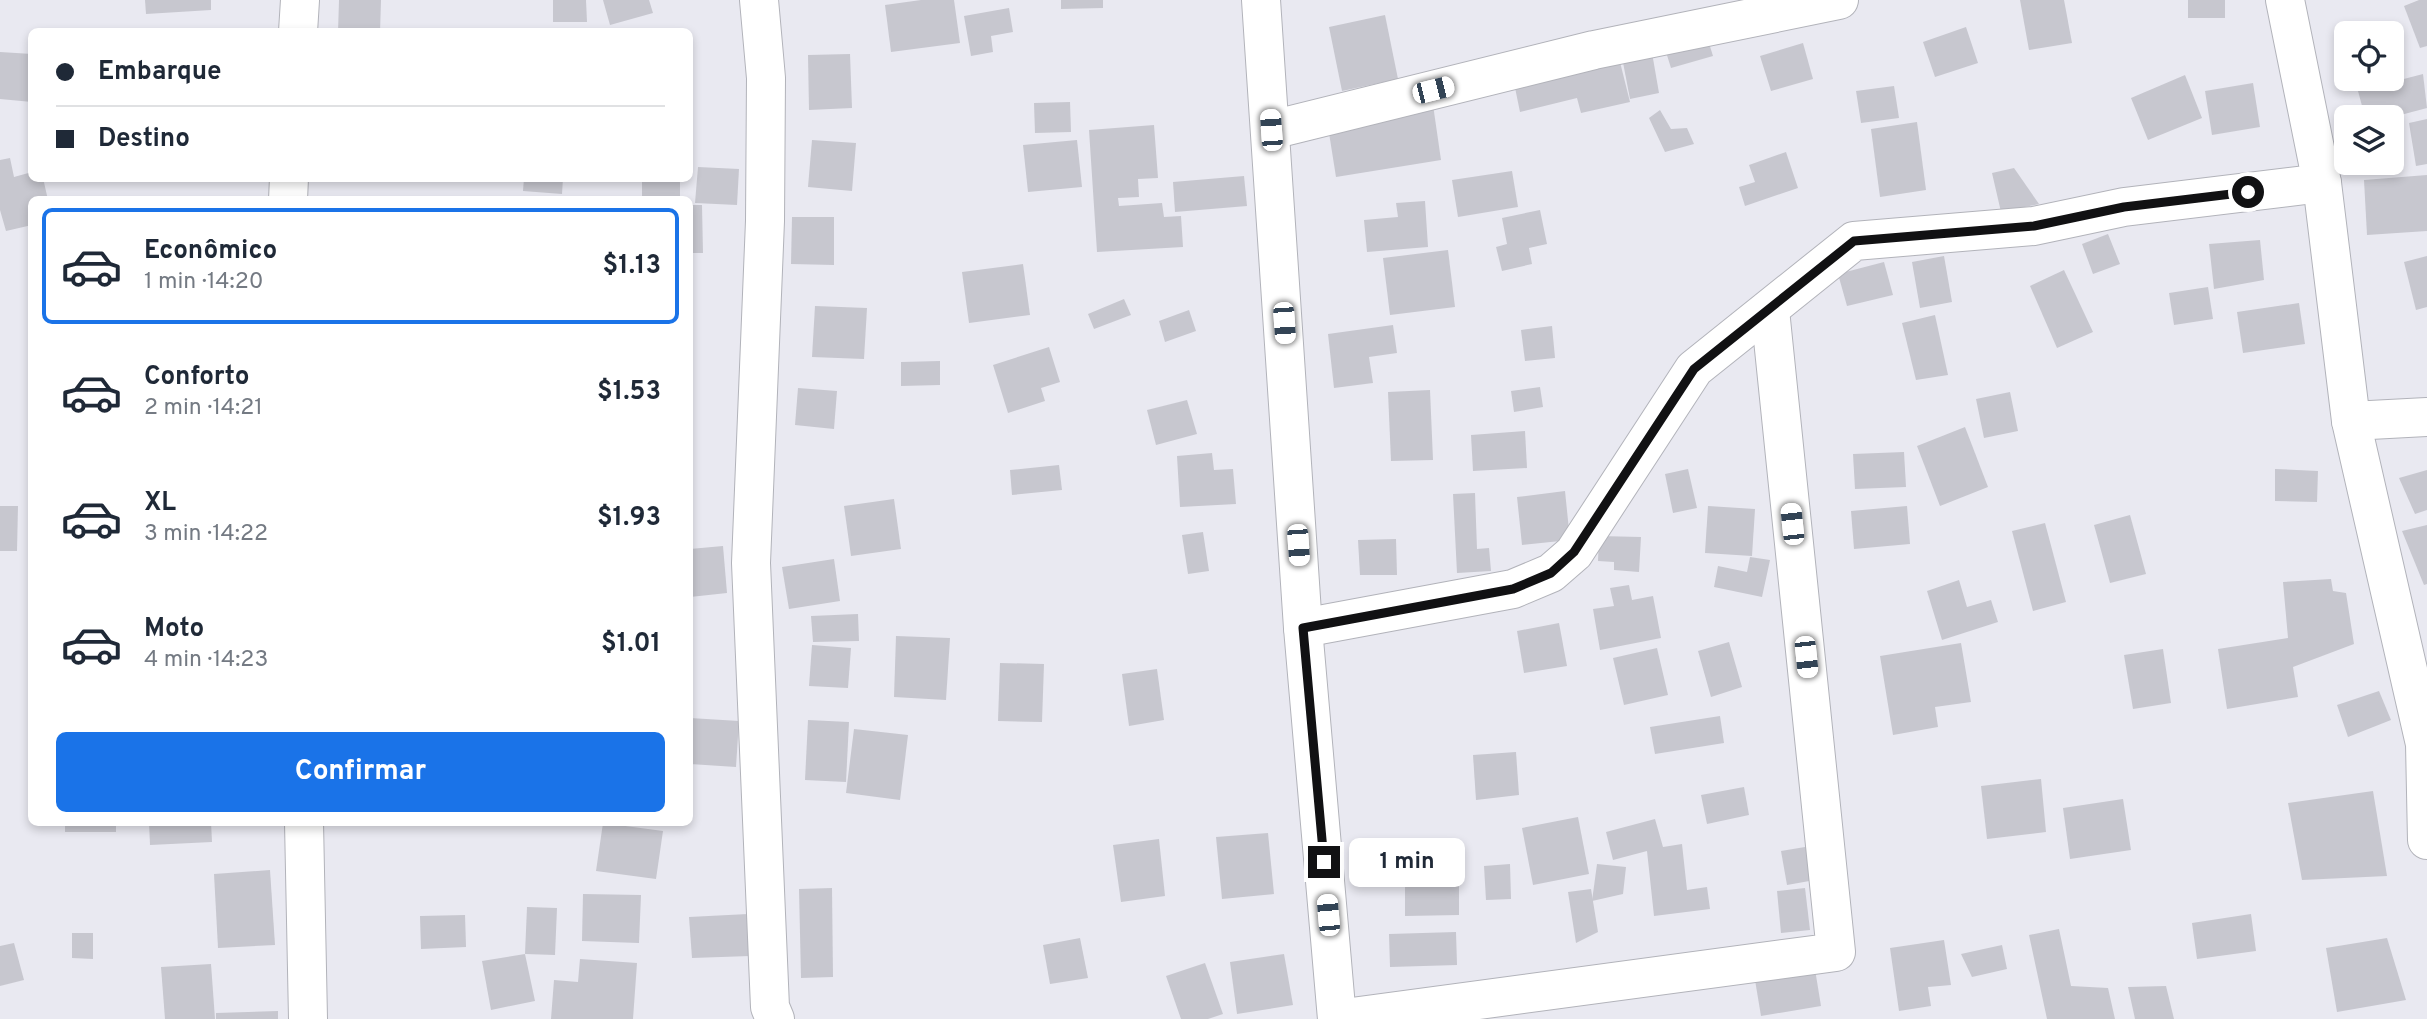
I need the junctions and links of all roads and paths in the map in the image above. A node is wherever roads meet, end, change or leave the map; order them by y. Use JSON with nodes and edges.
{"nodes":[{"id":1,"x":300,"y":0,"type":"edge"},
{"id":2,"x":759,"y":0,"type":"edge"},
{"id":3,"x":1261,"y":0,"type":"edge"},
{"id":4,"x":1839,"y":0,"type":"edge"},
{"id":5,"x":2286,"y":0,"type":"edge"},
{"id":6,"x":298,"y":28,"type":"edge"},
{"id":7,"x":1271,"y":130,"type":"junction"},
{"id":8,"x":2322,"y":183,"type":"junction"},
{"id":9,"x":1770,"y":310,"type":"junction"},
{"id":10,"x":2427,"y":417,"type":"edge"},
{"id":11,"x":2351,"y":421,"type":"junction"},
{"id":12,"x":1303,"y":628,"type":"junction"},
{"id":13,"x":2426,"y":744,"type":"edge"},
{"id":14,"x":303,"y":826,"type":"edge"},
{"id":15,"x":2427,"y":840,"type":"edge"},
{"id":16,"x":308,"y":1019,"type":"edge"},
{"id":17,"x":775,"y":1019,"type":"edge"},
{"id":18,"x":1337,"y":1019,"type":"edge"}],
"edges":[{"from":1,"to":6,"type":"street"},
{"from":2,"to":17,"type":"street"},
{"from":3,"to":7,"type":"street"},
{"from":4,"to":7,"type":"street"},
{"from":5,"to":8,"type":"street"},
{"from":7,"to":12,"type":"street"},
{"from":8,"to":9,"type":"street"},
{"from":8,"to":11,"type":"street"},
{"from":9,"to":12,"type":"street"},
{"from":9,"to":18,"type":"street"},
{"from":10,"to":11,"type":"street"},
{"from":11,"to":13,"type":"street"},
{"from":12,"to":18,"type":"street"},
{"from":13,"to":15,"type":"street"},
{"from":14,"to":16,"type":"street"}]}
